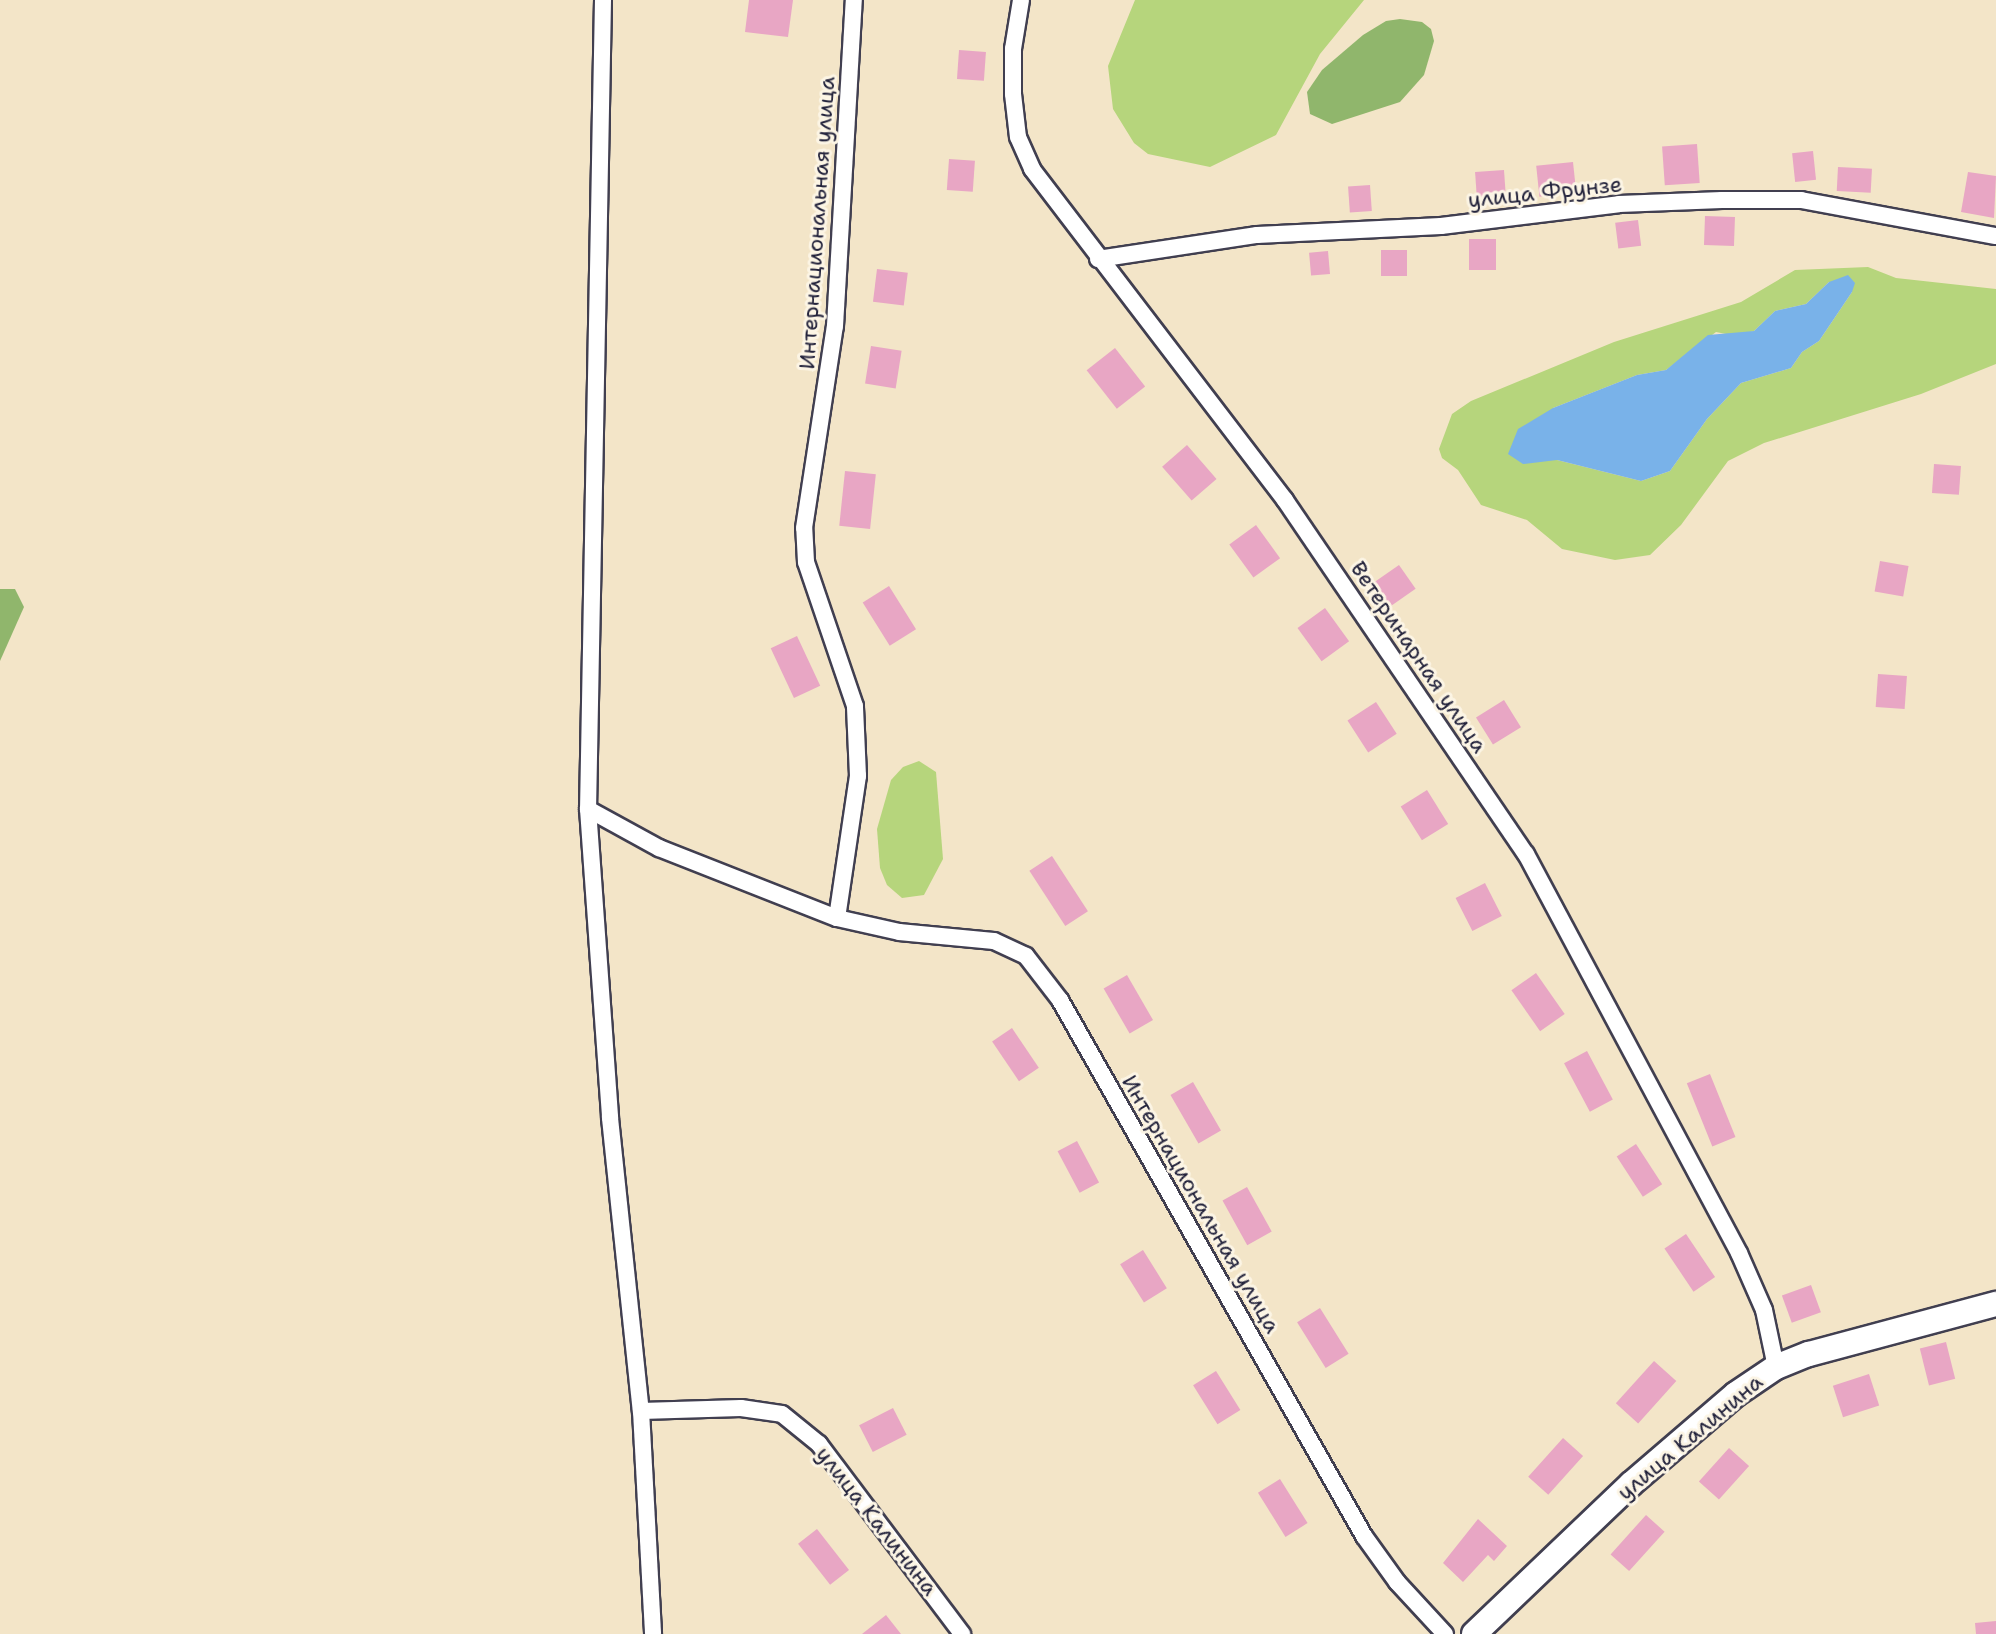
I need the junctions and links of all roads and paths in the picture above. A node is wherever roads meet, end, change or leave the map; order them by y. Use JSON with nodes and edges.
{"nodes":[{"id":1,"x":603,"y":0,"type":"edge"},
{"id":2,"x":854,"y":0,"type":"edge"},
{"id":3,"x":1021,"y":0,"type":"edge"},
{"id":4,"x":1996,"y":236,"type":"edge"},
{"id":5,"x":1098,"y":259,"type":"junction"},
{"id":6,"x":588,"y":809,"type":"junction"},
{"id":7,"x":837,"y":918,"type":"junction"},
{"id":8,"x":1996,"y":1304,"type":"edge"},
{"id":9,"x":1776,"y":1367,"type":"junction"},
{"id":10,"x":641,"y":1411,"type":"junction"},
{"id":11,"x":653,"y":1634,"type":"edge"},
{"id":12,"x":962,"y":1634,"type":"edge"},
{"id":13,"x":1445,"y":1634,"type":"edge"},
{"id":14,"x":1474,"y":1634,"type":"edge"}],
"edges":[{"from":1,"to":6,"type":"street"},
{"from":2,"to":7,"type":"street","name":"Интернациональная улица"},
{"from":3,"to":5,"type":"street","name":"Ветеринарная улица"},
{"from":4,"to":5,"type":"street","name":"улица Фрунзе"},
{"from":5,"to":9,"type":"street","name":"Ветеринарная улица"},
{"from":6,"to":7,"type":"street","name":"Интернациональная улица"},
{"from":6,"to":10,"type":"street"},
{"from":7,"to":13,"type":"street","name":"Интернациональная улица"},
{"from":8,"to":9,"type":"street","name":"улица Калинина"},
{"from":9,"to":14,"type":"street","name":"улица Калинина"},
{"from":10,"to":11,"type":"street"},
{"from":10,"to":12,"type":"street","name":"улица Калинина"}]}
